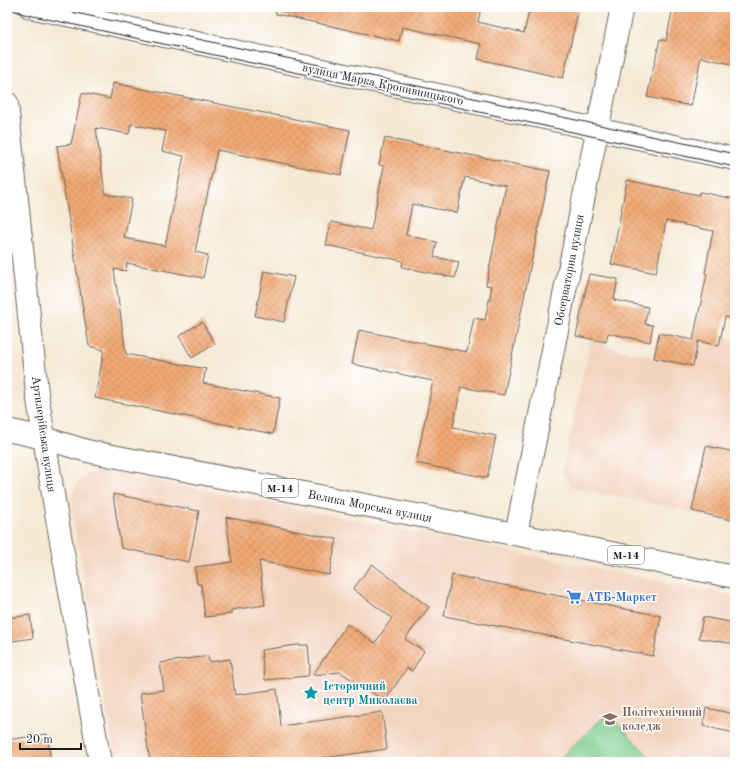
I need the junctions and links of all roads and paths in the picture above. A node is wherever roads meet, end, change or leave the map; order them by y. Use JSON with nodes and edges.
{"nodes":[{"id":1,"x":30,"y":7,"type":"edge"},
{"id":2,"x":622,"y":7,"type":"edge"},
{"id":3,"x":7,"y":103,"type":"edge"},
{"id":4,"x":597,"y":130,"type":"junction"},
{"id":5,"x":735,"y":160,"type":"edge"},
{"id":6,"x":7,"y":430,"type":"edge"},
{"id":7,"x":44,"y":438,"type":"junction"},
{"id":8,"x":516,"y":534,"type":"junction"},
{"id":9,"x":735,"y":577,"type":"edge"},
{"id":10,"x":100,"y":762,"type":"edge"}],
"edges":[{"from":1,"to":4,"type":"main road","name":"вулиця Марка Кропивницького"},
{"from":2,"to":4,"type":"main road","name":"Обсерваторна вулиця"},
{"from":3,"to":7,"type":"main road","name":"Артилерійська вулиця"},
{"from":4,"to":5,"type":"main road","name":"вулиця Марка Кропивницького"},
{"from":4,"to":8,"type":"main road","name":"Обсерваторна вулиця"},
{"from":6,"to":7,"type":"main road","name":"Велика Морська вулиця","number":"М-14"},
{"from":7,"to":8,"type":"main road","name":"Велика Морська вулиця","number":"М-14"},
{"from":7,"to":10,"type":"main road","name":"Артилерійська вулиця"},
{"from":8,"to":9,"type":"main road","name":"Велика Морська вулиця","number":"М-14"}]}
